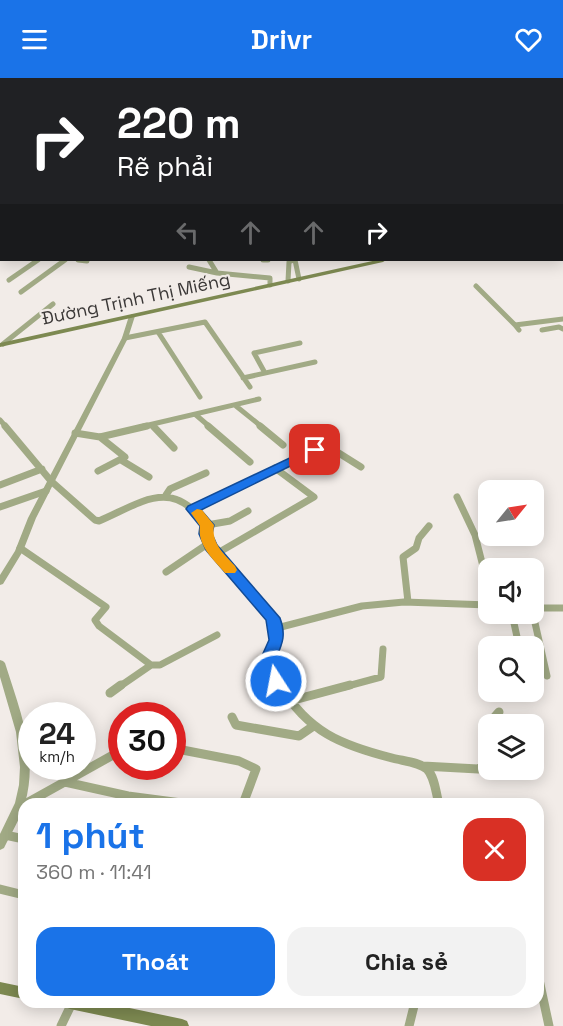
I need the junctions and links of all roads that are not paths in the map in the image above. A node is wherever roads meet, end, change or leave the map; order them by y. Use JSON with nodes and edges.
{"nodes":[{"id":1,"x":37,"y":261,"type":"edge"},
{"id":2,"x":63,"y":261,"type":"edge"},
{"id":3,"x":210,"y":261,"type":"edge"},
{"id":4,"x":292,"y":261,"type":"edge"},
{"id":5,"x":294,"y":261,"type":"edge"},
{"id":6,"x":379,"y":261,"type":"edge"},
{"id":7,"x":189,"y":267,"type":"dead end"},
{"id":8,"x":217,"y":273,"type":"junction"},
{"id":9,"x":298,"y":279,"type":"junction"},
{"id":10,"x":9,"y":280,"type":"dead end"},
{"id":11,"x":288,"y":281,"type":"junction"},
{"id":12,"x":270,"y":285,"type":"junction"},
{"id":13,"x":476,"y":286,"type":"dead end"},
{"id":14,"x":21,"y":292,"type":"dead end"},
{"id":15,"x":53,"y":304,"type":"dead end"},
{"id":16,"x":132,"y":315,"type":"junction"},
{"id":17,"x":563,"y":319,"type":"edge"},
{"id":18,"x":563,"y":329,"type":"edge"},
{"id":19,"x":542,"y":330,"type":"dead end"},
{"id":20,"x":158,"y":332,"type":"junction"},
{"id":21,"x":125,"y":338,"type":"junction"},
{"id":22,"x":300,"y":343,"type":"dead end"},
{"id":23,"x":2,"y":344,"type":"edge"},
{"id":24,"x":315,"y":362,"type":"dead end"},
{"id":25,"x":265,"y":373,"type":"junction"},
{"id":26,"x":243,"y":378,"type":"junction"},
{"id":27,"x":250,"y":387,"type":"dead end"},
{"id":28,"x":200,"y":397,"type":"dead end"},
{"id":29,"x":259,"y":399,"type":"dead end"},
{"id":30,"x":236,"y":406,"type":"junction"},
{"id":31,"x":196,"y":415,"type":"junction"},
{"id":32,"x":0,"y":420,"type":"edge"},
{"id":33,"x":152,"y":425,"type":"junction"},
{"id":34,"x":75,"y":433,"type":"junction"},
{"id":35,"x":100,"y":437,"type":"junction"},
{"id":36,"x":283,"y":445,"type":"dead end"},
{"id":37,"x":174,"y":448,"type":"dead end"},
{"id":38,"x":121,"y":460,"type":"junction"},
{"id":39,"x":250,"y":462,"type":"dead end"},
{"id":40,"x":361,"y":467,"type":"dead end"},
{"id":41,"x":275,"y":468,"type":"junction"},
{"id":42,"x":42,"y":469,"type":"junction"},
{"id":43,"x":98,"y":471,"type":"dead end"},
{"id":44,"x":206,"y":473,"type":"dead end"},
{"id":45,"x":149,"y":477,"type":"dead end"},
{"id":46,"x":51,"y":481,"type":"junction"},
{"id":47,"x":0,"y":485,"type":"edge"},
{"id":48,"x":46,"y":491,"type":"junction"},
{"id":49,"x":166,"y":495,"type":"junction"},
{"id":50,"x":457,"y":497,"type":"dead end"},
{"id":51,"x":0,"y":507,"type":"edge"},
{"id":52,"x":192,"y":509,"type":"junction"},
{"id":53,"x":248,"y":511,"type":"dead end"},
{"id":54,"x":207,"y":525,"type":"junction"},
{"id":55,"x":429,"y":526,"type":"dead end"},
{"id":56,"x":209,"y":543,"type":"junction"},
{"id":57,"x":20,"y":548,"type":"junction"},
{"id":58,"x":216,"y":554,"type":"junction"},
{"id":59,"x":481,"y":558,"type":"edge"},
{"id":60,"x":166,"y":572,"type":"dead end"},
{"id":61,"x":0,"y":582,"type":"edge"},
{"id":62,"x":408,"y":602,"type":"junction"},
{"id":63,"x":478,"y":605,"type":"edge"},
{"id":64,"x":544,"y":608,"type":"edge"},
{"id":65,"x":563,"y":608,"type":"edge"},
{"id":66,"x":535,"y":624,"type":"edge"},
{"id":67,"x":276,"y":628,"type":"junction"},
{"id":68,"x":217,"y":635,"type":"dead end"},
{"id":69,"x":383,"y":649,"type":"dead end"},
{"id":70,"x":151,"y":665,"type":"junction"},
{"id":71,"x":1,"y":669,"type":"edge"},
{"id":72,"x":547,"y":676,"type":"dead end"},
{"id":73,"x":110,"y":693,"type":"dead end"},
{"id":74,"x":290,"y":702,"type":"junction"},
{"id":75,"x":499,"y":711,"type":"dead end"},
{"id":76,"x":497,"y":714,"type":"edge"},
{"id":77,"x":232,"y":717,"type":"dead end"},
{"id":78,"x":312,"y":727,"type":"junction"},
{"id":79,"x":186,"y":751,"type":"edge"},
{"id":80,"x":108,"y":758,"type":"edge"},
{"id":81,"x":423,"y":766,"type":"junction"},
{"id":82,"x":478,"y":768,"type":"edge"},
{"id":83,"x":65,"y":782,"type":"junction"},
{"id":84,"x":21,"y":798,"type":"edge"},
{"id":85,"x":36,"y":798,"type":"edge"},
{"id":86,"x":143,"y":798,"type":"edge"},
{"id":87,"x":245,"y":798,"type":"edge"},
{"id":88,"x":437,"y":798,"type":"edge"},
{"id":89,"x":18,"y":813,"type":"edge"},
{"id":90,"x":18,"y":839,"type":"edge"},
{"id":91,"x":2,"y":840,"type":"edge"},
{"id":92,"x":0,"y":890,"type":"edge"},
{"id":93,"x":18,"y":894,"type":"edge"},
{"id":94,"x":0,"y":988,"type":"edge"},
{"id":95,"x":18,"y":992,"type":"edge"},
{"id":96,"x":544,"y":1003,"type":"edge"},
{"id":97,"x":69,"y":1008,"type":"edge"},
{"id":98,"x":99,"y":1008,"type":"edge"},
{"id":99,"x":414,"y":1008,"type":"edge"},
{"id":100,"x":62,"y":1026,"type":"edge"},
{"id":101,"x":182,"y":1026,"type":"edge"},
{"id":102,"x":409,"y":1026,"type":"edge"},
{"id":103,"x":549,"y":1026,"type":"edge"}],
"edges":[{"from":1,"to":10,"type":"street"},
{"from":2,"to":14,"type":"street"},
{"from":3,"to":8,"type":"street"},
{"from":4,"to":11,"type":"street"},
{"from":5,"to":9,"type":"street"},
{"from":6,"to":9,"type":"main road","name":"Đường Trịnh Thị Miếng"},
{"from":7,"to":8,"type":"street"},
{"from":8,"to":12,"type":"street"},
{"from":9,"to":11,"type":"main road","name":"Đường Trịnh Thị Miếng"},
{"from":11,"to":12,"type":"main road","name":"Đường Trịnh Thị Miếng"},
{"from":12,"to":16,"type":"main road","name":"Đường Trịnh Thị Miếng"},
{"from":13,"to":17,"type":"street"},
{"from":15,"to":23,"type":"street"},
{"from":16,"to":21,"type":"street"},
{"from":16,"to":23,"type":"main road","name":"Đường Trịnh Thị Miếng"},
{"from":18,"to":19,"type":"street"},
{"from":20,"to":21,"type":"street"},
{"from":20,"to":26,"type":"street"},
{"from":20,"to":28,"type":"street"},
{"from":21,"to":34,"type":"street"},
{"from":22,"to":25,"type":"street"},
{"from":24,"to":25,"type":"street"},
{"from":25,"to":26,"type":"street"},
{"from":26,"to":27,"type":"street"},
{"from":29,"to":30,"type":"street"},
{"from":30,"to":31,"type":"street"},
{"from":30,"to":36,"type":"street"},
{"from":31,"to":33,"type":"street"},
{"from":31,"to":39,"type":"street"},
{"from":32,"to":42,"type":"street"},
{"from":33,"to":35,"type":"street"},
{"from":33,"to":37,"type":"street"},
{"from":34,"to":35,"type":"street"},
{"from":34,"to":46,"type":"street"},
{"from":35,"to":38,"type":"street"},
{"from":38,"to":43,"type":"street"},
{"from":38,"to":45,"type":"street"},
{"from":40,"to":41,"type":"street"},
{"from":41,"to":52,"type":"street"},
{"from":41,"to":58,"type":"street"},
{"from":42,"to":46,"type":"street"},
{"from":42,"to":47,"type":"street"},
{"from":44,"to":49,"type":"street"},
{"from":46,"to":48,"type":"street"},
{"from":46,"to":49,"type":"street"},
{"from":48,"to":51,"type":"street"},
{"from":48,"to":57,"type":"street"},
{"from":49,"to":52,"type":"street"},
{"from":50,"to":59,"type":"street"},
{"from":52,"to":54,"type":"street"},
{"from":53,"to":54,"type":"street"},
{"from":54,"to":56,"type":"street"},
{"from":55,"to":62,"type":"street"},
{"from":56,"to":58,"type":"street"},
{"from":56,"to":60,"type":"street"},
{"from":57,"to":61,"type":"street"},
{"from":57,"to":70,"type":"street"},
{"from":58,"to":67,"type":"street"},
{"from":62,"to":63,"type":"street"},
{"from":62,"to":67,"type":"street"},
{"from":64,"to":65,"type":"street"},
{"from":66,"to":72,"type":"street"},
{"from":67,"to":74,"type":"street"},
{"from":68,"to":70,"type":"street"},
{"from":69,"to":74,"type":"street"},
{"from":70,"to":73,"type":"street"},
{"from":71,"to":84,"type":"street"},
{"from":74,"to":78,"type":"street"},
{"from":75,"to":76,"type":"street"},
{"from":77,"to":78,"type":"street"},
{"from":78,"to":81,"type":"street"},
{"from":79,"to":87,"type":"street"},
{"from":80,"to":83,"type":"street"},
{"from":81,"to":82,"type":"street"},
{"from":81,"to":88,"type":"street"},
{"from":83,"to":85,"type":"street"},
{"from":83,"to":86,"type":"street"},
{"from":89,"to":91,"type":"street"},
{"from":90,"to":91,"type":"street"},
{"from":92,"to":93,"type":"street"},
{"from":94,"to":95,"type":"main road"},
{"from":96,"to":103,"type":"street"},
{"from":97,"to":100,"type":"street"},
{"from":98,"to":101,"type":"main road"},
{"from":99,"to":102,"type":"street"}]}
